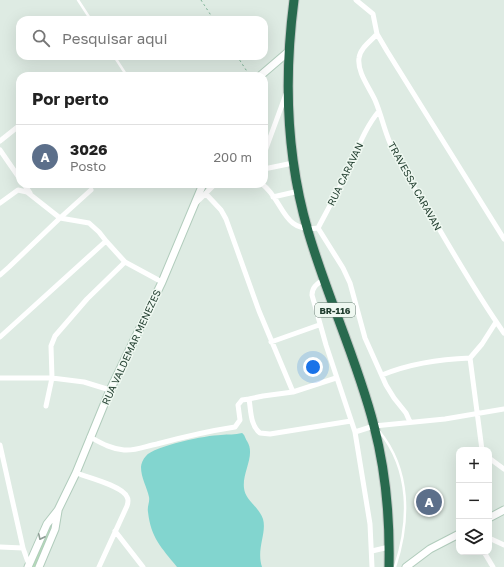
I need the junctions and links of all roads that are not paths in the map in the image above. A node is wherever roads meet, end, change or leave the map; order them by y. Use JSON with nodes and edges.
{"nodes":[{"id":1,"x":78,"y":0,"type":"edge"},
{"id":2,"x":294,"y":0,"type":"edge"},
{"id":3,"x":356,"y":0,"type":"edge"},
{"id":4,"x":88,"y":16,"type":"edge"},
{"id":5,"x":378,"y":34,"type":"junction"},
{"id":6,"x":288,"y":52,"type":"junction"},
{"id":7,"x":117,"y":60,"type":"edge"},
{"id":8,"x":124,"y":72,"type":"edge"},
{"id":9,"x":265,"y":72,"type":"edge"},
{"id":10,"x":287,"y":92,"type":"junction"},
{"id":11,"x":379,"y":112,"type":"junction"},
{"id":12,"x":16,"y":128,"type":"edge"},
{"id":13,"x":0,"y":141,"type":"edge"},
{"id":14,"x":268,"y":143,"type":"edge"},
{"id":15,"x":0,"y":150,"type":"edge"},
{"id":16,"x":293,"y":163,"type":"junction"},
{"id":17,"x":268,"y":168,"type":"edge"},
{"id":18,"x":16,"y":173,"type":"edge"},
{"id":19,"x":28,"y":188,"type":"edge"},
{"id":20,"x":202,"y":188,"type":"edge"},
{"id":21,"x":265,"y":188,"type":"edge"},
{"id":22,"x":91,"y":190,"type":"dead end"},
{"id":23,"x":298,"y":191,"type":"junction"},
{"id":24,"x":33,"y":197,"type":"junction"},
{"id":25,"x":273,"y":197,"type":"junction"},
{"id":26,"x":0,"y":203,"type":"edge"},
{"id":27,"x":60,"y":218,"type":"junction"},
{"id":28,"x":318,"y":228,"type":"junction"},
{"id":29,"x":307,"y":230,"type":"junction"},
{"id":30,"x":504,"y":239,"type":"edge"},
{"id":31,"x":106,"y":241,"type":"junction"},
{"id":32,"x":125,"y":262,"type":"junction"},
{"id":33,"x":0,"y":275,"type":"edge"},
{"id":34,"x":324,"y":279,"type":"junction"},
{"id":35,"x":162,"y":282,"type":"junction"},
{"id":36,"x":496,"y":322,"type":"junction"},
{"id":37,"x":319,"y":325,"type":"junction"},
{"id":38,"x":504,"y":333,"type":"edge"},
{"id":39,"x":0,"y":338,"type":"edge"},
{"id":40,"x":271,"y":342,"type":"junction"},
{"id":41,"x":470,"y":358,"type":"junction"},
{"id":42,"x":382,"y":375,"type":"junction"},
{"id":43,"x":0,"y":378,"type":"edge"},
{"id":44,"x":52,"y":378,"type":"junction"},
{"id":45,"x":336,"y":378,"type":"junction"},
{"id":46,"x":110,"y":390,"type":"junction"},
{"id":47,"x":293,"y":392,"type":"junction"},
{"id":48,"x":249,"y":399,"type":"junction"},
{"id":49,"x":46,"y":406,"type":"dead end"},
{"id":50,"x":504,"y":409,"type":"edge"},
{"id":51,"x":477,"y":414,"type":"junction"},
{"id":52,"x":351,"y":421,"type":"junction"},
{"id":53,"x":410,"y":422,"type":"junction"},
{"id":54,"x":374,"y":426,"type":"junction"},
{"id":55,"x":355,"y":432,"type":"junction"},
{"id":56,"x":90,"y":437,"type":"junction"},
{"id":57,"x":0,"y":445,"type":"edge"},
{"id":58,"x":482,"y":447,"type":"edge"},
{"id":59,"x":492,"y":460,"type":"edge"},
{"id":60,"x":504,"y":469,"type":"edge"},
{"id":61,"x":76,"y":473,"type":"junction"},
{"id":62,"x":58,"y":510,"type":"junction"},
{"id":63,"x":504,"y":510,"type":"edge"},
{"id":64,"x":492,"y":516,"type":"edge"},
{"id":65,"x":115,"y":531,"type":"junction"},
{"id":66,"x":456,"y":536,"type":"edge"},
{"id":67,"x":492,"y":539,"type":"edge"},
{"id":68,"x":504,"y":545,"type":"edge"},
{"id":69,"x":0,"y":547,"type":"edge"},
{"id":70,"x":389,"y":547,"type":"junction"},
{"id":71,"x":23,"y":548,"type":"junction"},
{"id":72,"x":372,"y":550,"type":"junction"},
{"id":73,"x":486,"y":555,"type":"edge"},
{"id":74,"x":28,"y":566,"type":"edge"},
{"id":75,"x":39,"y":567,"type":"edge"},
{"id":76,"x":99,"y":567,"type":"edge"},
{"id":77,"x":143,"y":567,"type":"edge"},
{"id":78,"x":372,"y":567,"type":"edge"},
{"id":79,"x":389,"y":567,"type":"edge"},
{"id":80,"x":395,"y":567,"type":"edge"},
{"id":81,"x":406,"y":567,"type":"edge"},
{"id":82,"x":493,"y":567,"type":"edge"}],
"edges":[{"from":1,"to":4,"type":"lane"},
{"from":2,"to":6,"type":"highway","number":"BR-116"},
{"from":3,"to":5,"type":"street"},
{"from":5,"to":11,"type":"street","name":"TRAVESSA CARAVAN"},
{"from":5,"to":30,"type":"street"},
{"from":6,"to":9,"type":"main road"},
{"from":6,"to":10,"type":"highway","number":"BR-116"},
{"from":7,"to":8,"type":"lane"},
{"from":10,"to":14,"type":"street"},
{"from":10,"to":16,"type":"highway","number":"BR-116"},
{"from":11,"to":28,"type":"street","name":"RUA CARAVAN"},
{"from":11,"to":36,"type":"street","name":"TRAVESSA CARAVAN"},
{"from":12,"to":13,"type":"street"},
{"from":15,"to":18,"type":"street"},
{"from":16,"to":17,"type":"street"},
{"from":16,"to":23,"type":"highway","number":"BR-116"},
{"from":19,"to":24,"type":"street"},
{"from":20,"to":35,"type":"main road","name":"RUA VALDEMAR MENEZES"},
{"from":20,"to":40,"type":"street"},
{"from":21,"to":25,"type":"street"},
{"from":22,"to":27,"type":"street"},
{"from":23,"to":25,"type":"street"},
{"from":23,"to":29,"type":"highway","number":"BR-116"},
{"from":24,"to":26,"type":"street"},
{"from":24,"to":27,"type":"street"},
{"from":25,"to":29,"type":"street"},
{"from":27,"to":31,"type":"street"},
{"from":27,"to":33,"type":"street"},
{"from":28,"to":29,"type":"street"},
{"from":28,"to":42,"type":"street"},
{"from":29,"to":34,"type":"highway","number":"BR-116"},
{"from":31,"to":32,"type":"street"},
{"from":31,"to":39,"type":"street"},
{"from":32,"to":35,"type":"street"},
{"from":32,"to":44,"type":"street"},
{"from":34,"to":37,"type":"street"},
{"from":34,"to":54,"type":"highway","number":"BR-116"},
{"from":35,"to":46,"type":"main road","name":"RUA VALDEMAR MENEZES"},
{"from":36,"to":38,"type":"street","name":"TRAVESSA CARAVAN"},
{"from":36,"to":41,"type":"street"},
{"from":37,"to":40,"type":"street"},
{"from":37,"to":45,"type":"street"},
{"from":40,"to":47,"type":"street"},
{"from":41,"to":42,"type":"street"},
{"from":41,"to":51,"type":"street"},
{"from":42,"to":53,"type":"street"},
{"from":43,"to":44,"type":"street"},
{"from":44,"to":46,"type":"street"},
{"from":44,"to":49,"type":"street"},
{"from":45,"to":47,"type":"street"},
{"from":45,"to":52,"type":"street"},
{"from":46,"to":56,"type":"main road","name":"RUA VALDEMAR MENEZES"},
{"from":47,"to":48,"type":"street"},
{"from":48,"to":52,"type":"street"},
{"from":48,"to":56,"type":"street"},
{"from":50,"to":51,"type":"street"},
{"from":51,"to":53,"type":"street"},
{"from":51,"to":58,"type":"street"},
{"from":52,"to":55,"type":"street"},
{"from":53,"to":54,"type":"street"},
{"from":54,"to":55,"type":"street"},
{"from":54,"to":70,"type":"highway","number":"BR-116"},
{"from":54,"to":80,"type":"lane"},
{"from":55,"to":72,"type":"street"},
{"from":56,"to":61,"type":"main road","name":"RUA VALDEMAR MENEZES"},
{"from":57,"to":71,"type":"street"},
{"from":59,"to":60,"type":"street"},
{"from":61,"to":62,"type":"main road","name":"RUA VALDEMAR MENEZES"},
{"from":61,"to":65,"type":"street"},
{"from":62,"to":74,"type":"main road","one_way":true},
{"from":62,"to":75,"type":"main road"},
{"from":63,"to":64,"type":"main road"},
{"from":65,"to":76,"type":"street"},
{"from":65,"to":77,"type":"street"},
{"from":66,"to":81,"type":"main road"},
{"from":67,"to":68,"type":"street"},
{"from":69,"to":71,"type":"street"},
{"from":70,"to":72,"type":"street"},
{"from":70,"to":79,"type":"highway","number":"BR-116"},
{"from":71,"to":74,"type":"street"},
{"from":72,"to":78,"type":"street"},
{"from":73,"to":82,"type":"street"}]}
